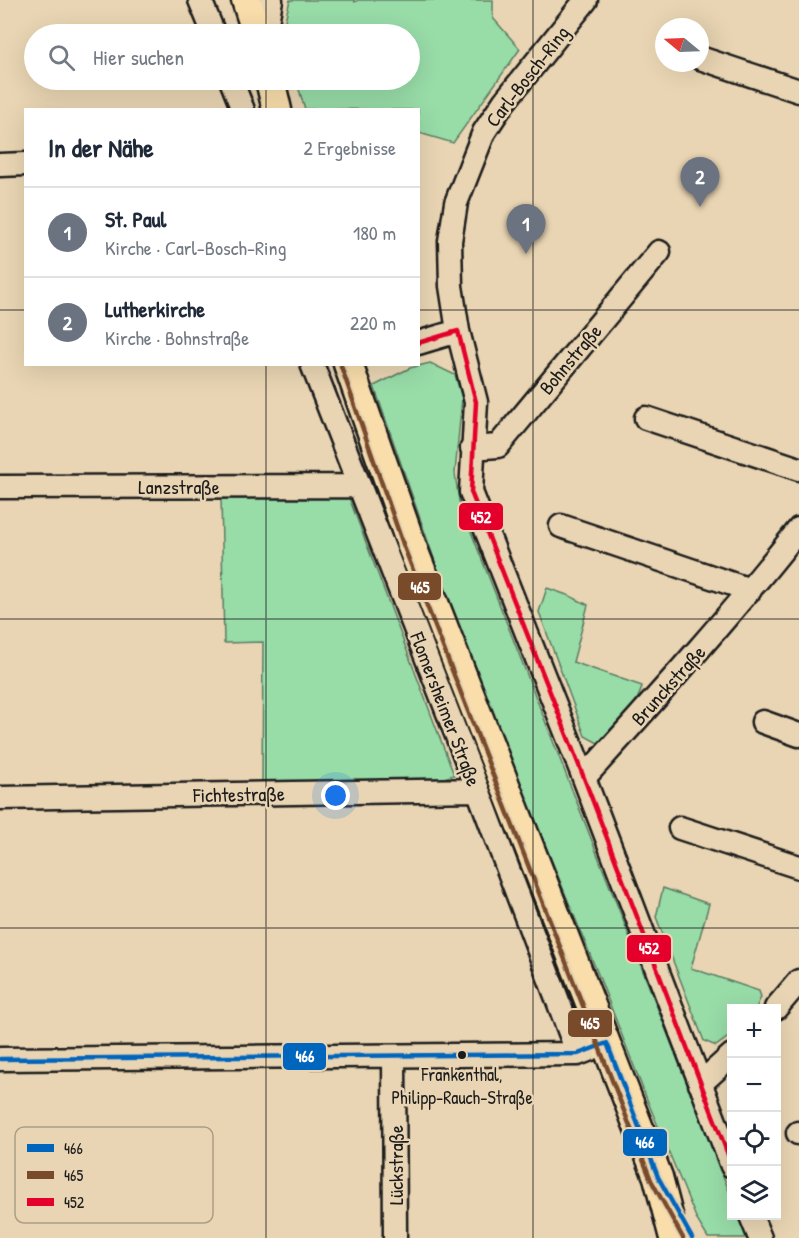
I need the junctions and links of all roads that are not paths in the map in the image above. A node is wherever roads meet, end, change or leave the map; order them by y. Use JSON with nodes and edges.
{"nodes":[{"id":1,"x":200,"y":0,"type":"edge"},
{"id":2,"x":246,"y":0,"type":"edge"},
{"id":3,"x":271,"y":0,"type":"edge"},
{"id":4,"x":586,"y":0,"type":"edge"},
{"id":5,"x":210,"y":24,"type":"edge"},
{"id":6,"x":254,"y":24,"type":"edge"},
{"id":7,"x":267,"y":24,"type":"edge"},
{"id":8,"x":709,"y":61,"type":"edge"},
{"id":9,"x":235,"y":90,"type":"edge"},
{"id":10,"x":272,"y":90,"type":"edge"},
{"id":11,"x":799,"y":91,"type":"edge"},
{"id":12,"x":242,"y":108,"type":"edge"},
{"id":13,"x":277,"y":108,"type":"edge"},
{"id":14,"x":24,"y":164,"type":"edge"},
{"id":15,"x":0,"y":165,"type":"edge"},
{"id":16,"x":659,"y":252,"type":"dead end"},
{"id":17,"x":458,"y":331,"type":"junction"},
{"id":18,"x":420,"y":342,"type":"edge"},
{"id":19,"x":313,"y":366,"type":"edge"},
{"id":20,"x":349,"y":366,"type":"edge"},
{"id":21,"x":646,"y":418,"type":"dead end"},
{"id":22,"x":472,"y":448,"type":"junction"},
{"id":23,"x":799,"y":469,"type":"edge"},
{"id":24,"x":358,"y":486,"type":"junction"},
{"id":25,"x":0,"y":487,"type":"edge"},
{"id":26,"x":561,"y":526,"type":"dead end"},
{"id":27,"x":799,"y":529,"type":"edge"},
{"id":28,"x":750,"y":590,"type":"junction"},
{"id":29,"x":763,"y":722,"type":"dead end"},
{"id":30,"x":799,"y":735,"type":"edge"},
{"id":31,"x":584,"y":778,"type":"junction"},
{"id":32,"x":478,"y":790,"type":"junction"},
{"id":33,"x":0,"y":798,"type":"edge"},
{"id":34,"x":680,"y":828,"type":"dead end"},
{"id":35,"x":799,"y":867,"type":"edge"},
{"id":36,"x":799,"y":981,"type":"edge"},
{"id":37,"x":779,"y":1004,"type":"edge"},
{"id":38,"x":607,"y":1043,"type":"junction"},
{"id":39,"x":578,"y":1054,"type":"junction"},
{"id":40,"x":394,"y":1057,"type":"junction"},
{"id":41,"x":729,"y":1058,"type":"edge"},
{"id":42,"x":0,"y":1059,"type":"edge"},
{"id":43,"x":700,"y":1084,"type":"junction"},
{"id":44,"x":727,"y":1153,"type":"edge"},
{"id":45,"x":657,"y":1177,"type":"junction"},
{"id":46,"x":753,"y":1220,"type":"edge"},
{"id":47,"x":395,"y":1238,"type":"edge"},
{"id":48,"x":674,"y":1238,"type":"edge"},
{"id":49,"x":692,"y":1238,"type":"edge"},
{"id":50,"x":760,"y":1238,"type":"edge"}],
"edges":[{"from":1,"to":5,"type":"street"},
{"from":2,"to":6,"type":"main road"},
{"from":3,"to":7,"type":"street"},
{"from":4,"to":17,"type":"street","name":"Carl-Bosch-Ring"},
{"from":8,"to":11,"type":"street"},
{"from":9,"to":12,"type":"street"},
{"from":10,"to":13,"type":"main road"},
{"from":14,"to":15,"type":"street"},
{"from":16,"to":22,"type":"street","name":"Bohnstraße"},
{"from":17,"to":18,"type":"street"},
{"from":17,"to":22,"type":"street","name":"Carl-Bosch-Ring"},
{"from":19,"to":24,"type":"street","name":"Flomersheimer Straße"},
{"from":20,"to":38,"type":"main road","name":"Flomersheimer Straße"},
{"from":21,"to":23,"type":"street"},
{"from":22,"to":31,"type":"street","name":"Carl-Bosch-Ring"},
{"from":24,"to":25,"type":"street","name":"Lanzstraße"},
{"from":24,"to":32,"type":"street","name":"Flomersheimer Straße"},
{"from":26,"to":28,"type":"street"},
{"from":27,"to":28,"type":"street","name":"Brunckstraße"},
{"from":28,"to":31,"type":"street","name":"Brunckstraße"},
{"from":29,"to":30,"type":"street"},
{"from":31,"to":43,"type":"street","name":"Carl-Bosch-Ring"},
{"from":32,"to":33,"type":"street","name":"Fichtestraße"},
{"from":32,"to":39,"type":"street","name":"Flomersheimer Straße"},
{"from":34,"to":35,"type":"street"},
{"from":36,"to":37,"type":"street"},
{"from":38,"to":39,"type":"street"},
{"from":38,"to":45,"type":"main road","name":"Flomersheimer Straße"},
{"from":39,"to":40,"type":"street"},
{"from":40,"to":42,"type":"street"},
{"from":40,"to":47,"type":"street","name":"Lückstraße"},
{"from":41,"to":43,"type":"street"},
{"from":43,"to":44,"type":"street","name":"Carl-Bosch-Ring"},
{"from":45,"to":48,"type":"main road","name":"Flomersheimer Straße"},
{"from":45,"to":49,"type":"main road","name":"Flomersheimer Straße"},
{"from":46,"to":50,"type":"street"}]}
